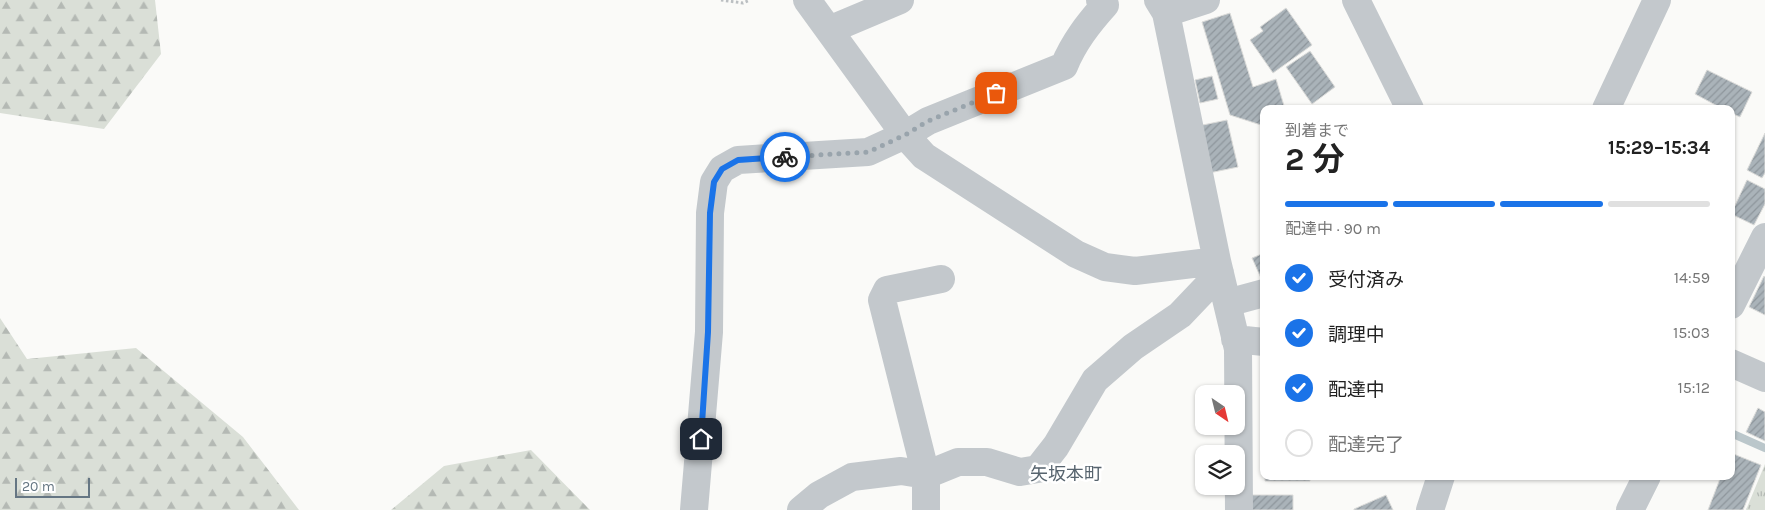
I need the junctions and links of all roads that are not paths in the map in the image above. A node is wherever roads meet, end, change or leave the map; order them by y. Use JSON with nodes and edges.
{"nodes":[{"id":1,"x":807,"y":0,"type":"edge"},
{"id":2,"x":900,"y":0,"type":"edge"},
{"id":3,"x":1100,"y":0,"type":"edge"},
{"id":4,"x":1206,"y":0,"type":"edge"},
{"id":5,"x":1356,"y":0,"type":"edge"},
{"id":6,"x":1657,"y":0,"type":"edge"},
{"id":7,"x":1162,"y":6,"type":"edge"},
{"id":8,"x":829,"y":30,"type":"junction"},
{"id":9,"x":1408,"y":105,"type":"edge"},
{"id":10,"x":1608,"y":105,"type":"edge"},
{"id":11,"x":905,"y":135,"type":"junction"},
{"id":12,"x":1762,"y":249,"type":"edge"},
{"id":13,"x":1218,"y":267,"type":"junction"},
{"id":14,"x":941,"y":279,"type":"dead end"},
{"id":15,"x":1260,"y":295,"type":"edge"},
{"id":16,"x":1735,"y":298,"type":"edge"},
{"id":17,"x":1227,"y":304,"type":"junction"},
{"id":18,"x":1235,"y":339,"type":"junction"},
{"id":19,"x":1260,"y":342,"type":"edge"},
{"id":20,"x":1735,"y":364,"type":"edge"},
{"id":21,"x":1765,"y":378,"type":"edge"},
{"id":22,"x":926,"y":475,"type":"junction"},
{"id":23,"x":1440,"y":480,"type":"edge"},
{"id":24,"x":1645,"y":480,"type":"edge"},
{"id":25,"x":694,"y":510,"type":"edge"},
{"id":26,"x":801,"y":510,"type":"edge"},
{"id":27,"x":926,"y":510,"type":"edge"},
{"id":28,"x":1239,"y":510,"type":"edge"},
{"id":29,"x":1430,"y":510,"type":"edge"},
{"id":30,"x":1630,"y":510,"type":"edge"}],
"edges":[{"from":1,"to":8,"type":"street"},
{"from":2,"to":8,"type":"street"},
{"from":3,"to":11,"type":"street"},
{"from":4,"to":7,"type":"street"},
{"from":5,"to":9,"type":"street"},
{"from":6,"to":10,"type":"street"},
{"from":7,"to":13,"type":"street"},
{"from":8,"to":11,"type":"street"},
{"from":11,"to":13,"type":"street"},
{"from":11,"to":25,"type":"street"},
{"from":12,"to":16,"type":"street"},
{"from":13,"to":17,"type":"street"},
{"from":13,"to":22,"type":"street"},
{"from":14,"to":22,"type":"street"},
{"from":15,"to":17,"type":"street"},
{"from":17,"to":18,"type":"street"},
{"from":18,"to":19,"type":"street"},
{"from":18,"to":28,"type":"street"},
{"from":20,"to":21,"type":"street"},
{"from":22,"to":26,"type":"street"},
{"from":22,"to":27,"type":"street"},
{"from":23,"to":29,"type":"street"},
{"from":24,"to":30,"type":"street"}]}
